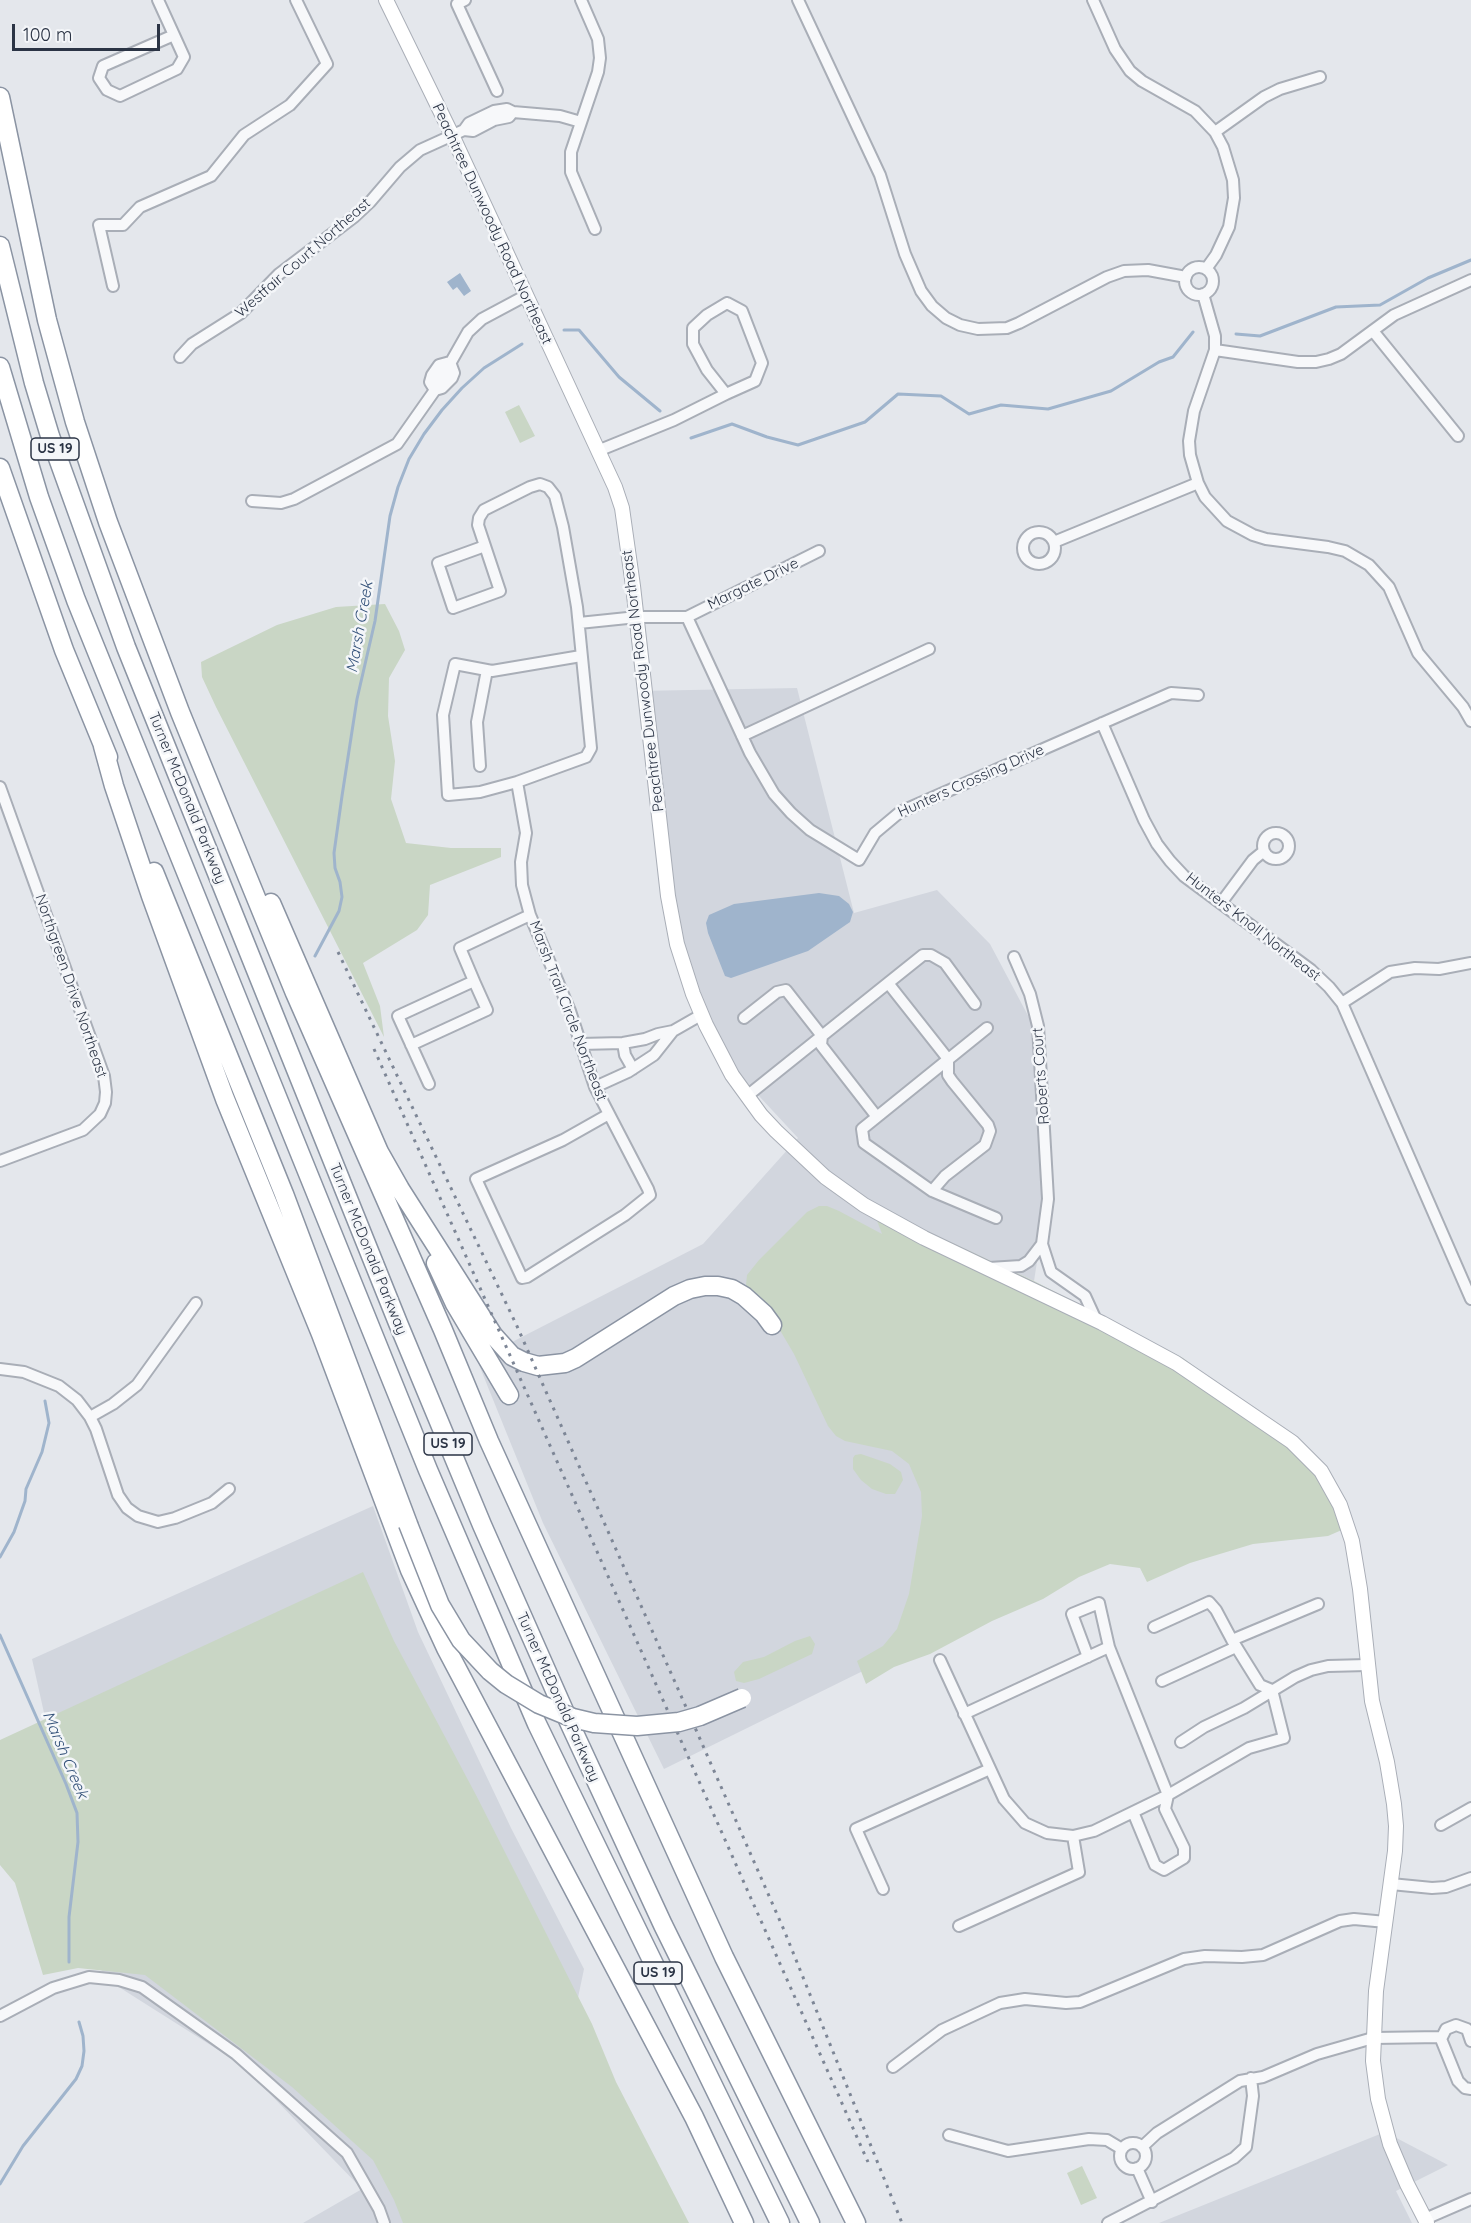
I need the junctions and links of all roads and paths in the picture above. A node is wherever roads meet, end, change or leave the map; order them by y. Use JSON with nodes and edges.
{"nodes":[{"id":1,"x":158,"y":0,"type":"edge"},
{"id":2,"x":296,"y":0,"type":"edge"},
{"id":3,"x":386,"y":0,"type":"edge"},
{"id":4,"x":465,"y":0,"type":"edge"},
{"id":5,"x":581,"y":0,"type":"edge"},
{"id":6,"x":798,"y":0,"type":"edge"},
{"id":7,"x":1093,"y":0,"type":"edge"},
{"id":8,"x":174,"y":34,"type":"junction"},
{"id":9,"x":1320,"y":77,"type":"dead end"},
{"id":10,"x":496,"y":90,"type":"dead end"},
{"id":11,"x":0,"y":97,"type":"edge"},
{"id":12,"x":511,"y":114,"type":"junction"},
{"id":13,"x":581,"y":122,"type":"junction"},
{"id":14,"x":1215,"y":132,"type":"junction"},
{"id":15,"x":458,"y":133,"type":"junction"},
{"id":16,"x":595,"y":229,"type":"dead end"},
{"id":17,"x":0,"y":246,"type":"edge"},
{"id":18,"x":1206,"y":269,"type":"junction"},
{"id":19,"x":1186,"y":277,"type":"junction"},
{"id":20,"x":1471,"y":280,"type":"edge"},
{"id":21,"x":112,"y":286,"type":"dead end"},
{"id":22,"x":1203,"y":294,"type":"junction"},
{"id":23,"x":525,"y":296,"type":"junction"},
{"id":24,"x":1373,"y":331,"type":"junction"},
{"id":25,"x":1215,"y":350,"type":"junction"},
{"id":26,"x":180,"y":357,"type":"dead end"},
{"id":27,"x":0,"y":367,"type":"edge"},
{"id":28,"x":726,"y":394,"type":"junction"},
{"id":29,"x":1458,"y":436,"type":"dead end"},
{"id":30,"x":600,"y":450,"type":"junction"},
{"id":31,"x":0,"y":468,"type":"edge"},
{"id":32,"x":1198,"y":483,"type":"junction"},
{"id":33,"x":252,"y":501,"type":"dead end"},
{"id":34,"x":1054,"y":542,"type":"dead end"},
{"id":35,"x":485,"y":546,"type":"junction"},
{"id":36,"x":819,"y":551,"type":"dead end"},
{"id":37,"x":637,"y":617,"type":"junction"},
{"id":38,"x":687,"y":617,"type":"junction"},
{"id":39,"x":579,"y":623,"type":"junction"},
{"id":40,"x":929,"y":649,"type":"dead end"},
{"id":41,"x":581,"y":656,"type":"junction"},
{"id":42,"x":487,"y":670,"type":"junction"},
{"id":43,"x":1198,"y":695,"type":"dead end"},
{"id":44,"x":1471,"y":721,"type":"edge"},
{"id":45,"x":1102,"y":723,"type":"junction"},
{"id":46,"x":742,"y":736,"type":"junction"},
{"id":47,"x":103,"y":746,"type":"junction"},
{"id":48,"x":480,"y":766,"type":"dead end"},
{"id":49,"x":517,"y":782,"type":"junction"},
{"id":50,"x":210,"y":784,"type":"junction"},
{"id":51,"x":0,"y":787,"type":"edge"},
{"id":52,"x":1264,"y":851,"type":"dead end"},
{"id":53,"x":1221,"y":903,"type":"junction"},
{"id":54,"x":530,"y":915,"type":"junction"},
{"id":55,"x":1014,"y":957,"type":"dead end"},
{"id":56,"x":1471,"y":963,"type":"edge"},
{"id":57,"x":474,"y":981,"type":"junction"},
{"id":58,"x":888,"y":983,"type":"junction"},
{"id":59,"x":1342,"y":1003,"type":"junction"},
{"id":60,"x":975,"y":1004,"type":"dead end"},
{"id":61,"x":702,"y":1016,"type":"junction"},
{"id":62,"x":744,"y":1018,"type":"dead end"},
{"id":63,"x":987,"y":1028,"type":"dead end"},
{"id":64,"x":673,"y":1031,"type":"junction"},
{"id":65,"x":822,"y":1036,"type":"junction"},
{"id":66,"x":645,"y":1039,"type":"junction"},
{"id":67,"x":623,"y":1043,"type":"junction"},
{"id":68,"x":411,"y":1044,"type":"junction"},
{"id":69,"x":580,"y":1044,"type":"junction"},
{"id":70,"x":654,"y":1055,"type":"junction"},
{"id":71,"x":948,"y":1059,"type":"junction"},
{"id":72,"x":633,"y":1069,"type":"junction"},
{"id":73,"x":429,"y":1084,"type":"dead end"},
{"id":74,"x":595,"y":1087,"type":"junction"},
{"id":75,"x":747,"y":1096,"type":"junction"},
{"id":76,"x":609,"y":1114,"type":"junction"},
{"id":77,"x":877,"y":1117,"type":"junction"},
{"id":78,"x":0,"y":1161,"type":"edge"},
{"id":79,"x":400,"y":1189,"type":"junction"},
{"id":80,"x":932,"y":1191,"type":"junction"},
{"id":81,"x":996,"y":1218,"type":"dead end"},
{"id":82,"x":1042,"y":1244,"type":"junction"},
{"id":83,"x":988,"y":1268,"type":"junction"},
{"id":84,"x":1471,"y":1299,"type":"edge"},
{"id":85,"x":196,"y":1303,"type":"dead end"},
{"id":86,"x":1096,"y":1320,"type":"junction"},
{"id":87,"x":771,"y":1325,"type":"dead end"},
{"id":88,"x":0,"y":1369,"type":"edge"},
{"id":89,"x":509,"y":1395,"type":"dead end"},
{"id":90,"x":90,"y":1417,"type":"junction"},
{"id":91,"x":229,"y":1489,"type":"dead end"},
{"id":92,"x":1318,"y":1604,"type":"dead end"},
{"id":93,"x":1154,"y":1627,"type":"dead end"},
{"id":94,"x":1234,"y":1644,"type":"junction"},
{"id":95,"x":1110,"y":1647,"type":"junction"},
{"id":96,"x":1088,"y":1657,"type":"junction"},
{"id":97,"x":940,"y":1660,"type":"dead end"},
{"id":98,"x":1367,"y":1665,"type":"junction"},
{"id":99,"x":1162,"y":1681,"type":"dead end"},
{"id":100,"x":1272,"y":1690,"type":"junction"},
{"id":101,"x":742,"y":1698,"type":"dead end"},
{"id":102,"x":964,"y":1714,"type":"junction"},
{"id":103,"x":1181,"y":1742,"type":"dead end"},
{"id":104,"x":990,"y":1769,"type":"junction"},
{"id":105,"x":1168,"y":1795,"type":"junction"},
{"id":106,"x":1471,"y":1808,"type":"edge"},
{"id":107,"x":1133,"y":1812,"type":"junction"},
{"id":108,"x":1441,"y":1825,"type":"dead end"},
{"id":109,"x":1073,"y":1836,"type":"junction"},
{"id":110,"x":1471,"y":1878,"type":"edge"},
{"id":111,"x":1391,"y":1884,"type":"junction"},
{"id":112,"x":883,"y":1889,"type":"dead end"},
{"id":113,"x":1386,"y":1922,"type":"junction"},
{"id":114,"x":959,"y":1926,"type":"dead end"},
{"id":115,"x":0,"y":2016,"type":"edge"},
{"id":116,"x":1442,"y":2037,"type":"junction"},
{"id":117,"x":1373,"y":2038,"type":"junction"},
{"id":118,"x":1471,"y":2041,"type":"edge"},
{"id":119,"x":893,"y":2067,"type":"dead end"},
{"id":120,"x":1251,"y":2078,"type":"junction"},
{"id":121,"x":1471,"y":2089,"type":"edge"},
{"id":122,"x":949,"y":2135,"type":"dead end"},
{"id":123,"x":1142,"y":2147,"type":"junction"},
{"id":124,"x":1122,"y":2149,"type":"junction"},
{"id":125,"x":1137,"y":2168,"type":"junction"},
{"id":126,"x":1471,"y":2199,"type":"edge"},
{"id":127,"x":1152,"y":2202,"type":"junction"},
{"id":128,"x":1426,"y":2221,"type":"edge"},
{"id":129,"x":384,"y":2223,"type":"edge"},
{"id":130,"x":744,"y":2223,"type":"edge"},
{"id":131,"x":780,"y":2223,"type":"edge"},
{"id":132,"x":810,"y":2223,"type":"edge"},
{"id":133,"x":856,"y":2223,"type":"edge"},
{"id":134,"x":1108,"y":2223,"type":"edge"}],
"edges":[{"from":1,"to":8,"type":"street"},
{"from":2,"to":21,"type":"street"},
{"from":3,"to":15,"type":"street","name":"Peachtree Dunwoody Road Northeast"},
{"from":4,"to":10,"type":"street"},
{"from":5,"to":13,"type":"street"},
{"from":6,"to":19,"type":"street"},
{"from":7,"to":14,"type":"street"},
{"from":8,"to":8,"type":"street"},
{"from":9,"to":14,"type":"street"},
{"from":11,"to":50,"type":"highway"},
{"from":12,"to":13,"type":"street"},
{"from":12,"to":15,"type":"street"},
{"from":12,"to":15,"type":"street"},
{"from":13,"to":16,"type":"street"},
{"from":14,"to":18,"type":"street"},
{"from":15,"to":23,"type":"street","name":"Peachtree Dunwoody Road Northeast"},
{"from":15,"to":26,"type":"street","name":"Westfair Court Northeast"},
{"from":17,"to":132,"type":"highway","name":"Turner McDonald Parkway","number":"US 19"},
{"from":18,"to":19,"type":"street"},
{"from":18,"to":22,"type":"street"},
{"from":19,"to":22,"type":"street"},
{"from":20,"to":24,"type":"street"},
{"from":22,"to":25,"type":"street"},
{"from":23,"to":30,"type":"street","name":"Peachtree Dunwoody Road Northeast"},
{"from":23,"to":33,"type":"street"},
{"from":24,"to":25,"type":"street"},
{"from":24,"to":29,"type":"street"},
{"from":25,"to":32,"type":"street"},
{"from":27,"to":131,"type":"highway","name":"Turner McDonald Parkway","number":"US 19"},
{"from":28,"to":28,"type":"street"},
{"from":28,"to":30,"type":"street"},
{"from":30,"to":37,"type":"street","name":"Peachtree Dunwoody Road Northeast"},
{"from":31,"to":47,"type":"highway"},
{"from":32,"to":34,"type":"street"},
{"from":32,"to":44,"type":"street"},
{"from":35,"to":35,"type":"street"},
{"from":35,"to":39,"type":"street"},
{"from":36,"to":38,"type":"street","name":"Margate Drive"},
{"from":37,"to":38,"type":"street"},
{"from":37,"to":39,"type":"street"},
{"from":37,"to":61,"type":"street","name":"Peachtree Dunwoody Road Northeast"},
{"from":38,"to":46,"type":"street","name":"Hunters Crossing Drive"},
{"from":39,"to":41,"type":"street"},
{"from":40,"to":46,"type":"street"},
{"from":41,"to":42,"type":"street"},
{"from":41,"to":49,"type":"street"},
{"from":42,"to":48,"type":"street"},
{"from":42,"to":49,"type":"street"},
{"from":43,"to":45,"type":"street","name":"Hunters Crossing Drive"},
{"from":45,"to":46,"type":"street","name":"Hunters Crossing Drive"},
{"from":45,"to":53,"type":"street","name":"Hunters Knoll Northeast"},
{"from":47,"to":101,"type":"highway","bridge":true},
{"from":47,"to":130,"type":"highway"},
{"from":49,"to":54,"type":"street","name":"Marsh Trail Circle Northeast"},
{"from":50,"to":79,"type":"highway"},
{"from":50,"to":133,"type":"highway"},
{"from":51,"to":78,"type":"street","name":"Northgreen Drive Northeast"},
{"from":52,"to":53,"type":"street"},
{"from":53,"to":59,"type":"street","name":"Hunters Knoll Northeast"},
{"from":54,"to":57,"type":"street","name":"Marsh Trail Circle Northeast"},
{"from":54,"to":69,"type":"street","name":"Marsh Trail Circle Northeast"},
{"from":55,"to":82,"type":"street","name":"Roberts Court"},
{"from":56,"to":59,"type":"street"},
{"from":57,"to":68,"type":"street"},
{"from":57,"to":68,"type":"street"},
{"from":58,"to":60,"type":"street"},
{"from":58,"to":65,"type":"street"},
{"from":58,"to":71,"type":"street"},
{"from":59,"to":84,"type":"street","name":"Hunters Knoll Northeast"},
{"from":61,"to":64,"type":"street"},
{"from":61,"to":75,"type":"street","name":"Peachtree Dunwoody Road Northeast"},
{"from":62,"to":65,"type":"street"},
{"from":63,"to":71,"type":"street"},
{"from":64,"to":66,"type":"street"},
{"from":64,"to":70,"type":"street"},
{"from":65,"to":75,"type":"street"},
{"from":65,"to":77,"type":"street"},
{"from":66,"to":67,"type":"street"},
{"from":66,"to":70,"type":"street"},
{"from":67,"to":69,"type":"street"},
{"from":67,"to":72,"type":"street"},
{"from":68,"to":73,"type":"street"},
{"from":69,"to":74,"type":"street","name":"Marsh Trail Circle Northeast"},
{"from":70,"to":72,"type":"street"},
{"from":71,"to":77,"type":"street"},
{"from":71,"to":80,"type":"street"},
{"from":72,"to":74,"type":"street"},
{"from":74,"to":76,"type":"street","name":"Marsh Trail Circle Northeast"},
{"from":75,"to":83,"type":"street","name":"Peachtree Dunwoody Road Northeast"},
{"from":76,"to":76,"type":"street","name":"Marsh Trail Circle Northeast"},
{"from":77,"to":80,"type":"street"},
{"from":79,"to":87,"type":"highway"},
{"from":79,"to":89,"type":"highway"},
{"from":80,"to":81,"type":"street"},
{"from":82,"to":83,"type":"street"},
{"from":82,"to":86,"type":"street"},
{"from":83,"to":86,"type":"street","name":"Peachtree Dunwoody Road Northeast"},
{"from":85,"to":90,"type":"street"},
{"from":86,"to":98,"type":"street","name":"Peachtree Dunwoody Road Northeast"},
{"from":88,"to":90,"type":"street"},
{"from":90,"to":91,"type":"street"},
{"from":92,"to":94,"type":"street"},
{"from":93,"to":94,"type":"street"},
{"from":94,"to":99,"type":"street"},
{"from":94,"to":100,"type":"street"},
{"from":95,"to":96,"type":"street"},
{"from":95,"to":96,"type":"street"},
{"from":95,"to":105,"type":"street"},
{"from":96,"to":102,"type":"street"},
{"from":97,"to":102,"type":"street"},
{"from":98,"to":100,"type":"street"},
{"from":98,"to":111,"type":"street","name":"Peachtree Dunwoody Road Northeast"},
{"from":100,"to":103,"type":"street"},
{"from":100,"to":105,"type":"street"},
{"from":102,"to":104,"type":"street"},
{"from":104,"to":109,"type":"street"},
{"from":104,"to":112,"type":"street"},
{"from":105,"to":107,"type":"street"},
{"from":105,"to":107,"type":"street"},
{"from":106,"to":108,"type":"street"},
{"from":107,"to":109,"type":"street"},
{"from":109,"to":114,"type":"street"},
{"from":110,"to":111,"type":"street"},
{"from":111,"to":113,"type":"street","name":"Peachtree Dunwoody Road Northeast"},
{"from":113,"to":117,"type":"street","name":"Peachtree Dunwoody Road Northeast"},
{"from":113,"to":119,"type":"street"},
{"from":115,"to":129,"type":"street"},
{"from":116,"to":117,"type":"street"},
{"from":116,"to":118,"type":"street"},
{"from":116,"to":121,"type":"street"},
{"from":117,"to":120,"type":"street"},
{"from":117,"to":128,"type":"street","name":"Peachtree Dunwoody Road Northeast"},
{"from":120,"to":123,"type":"street"},
{"from":120,"to":127,"type":"street"},
{"from":122,"to":124,"type":"street"},
{"from":123,"to":124,"type":"street"},
{"from":123,"to":125,"type":"street"},
{"from":124,"to":125,"type":"street"},
{"from":125,"to":127,"type":"street"},
{"from":126,"to":128,"type":"street"},
{"from":127,"to":134,"type":"street"}]}
